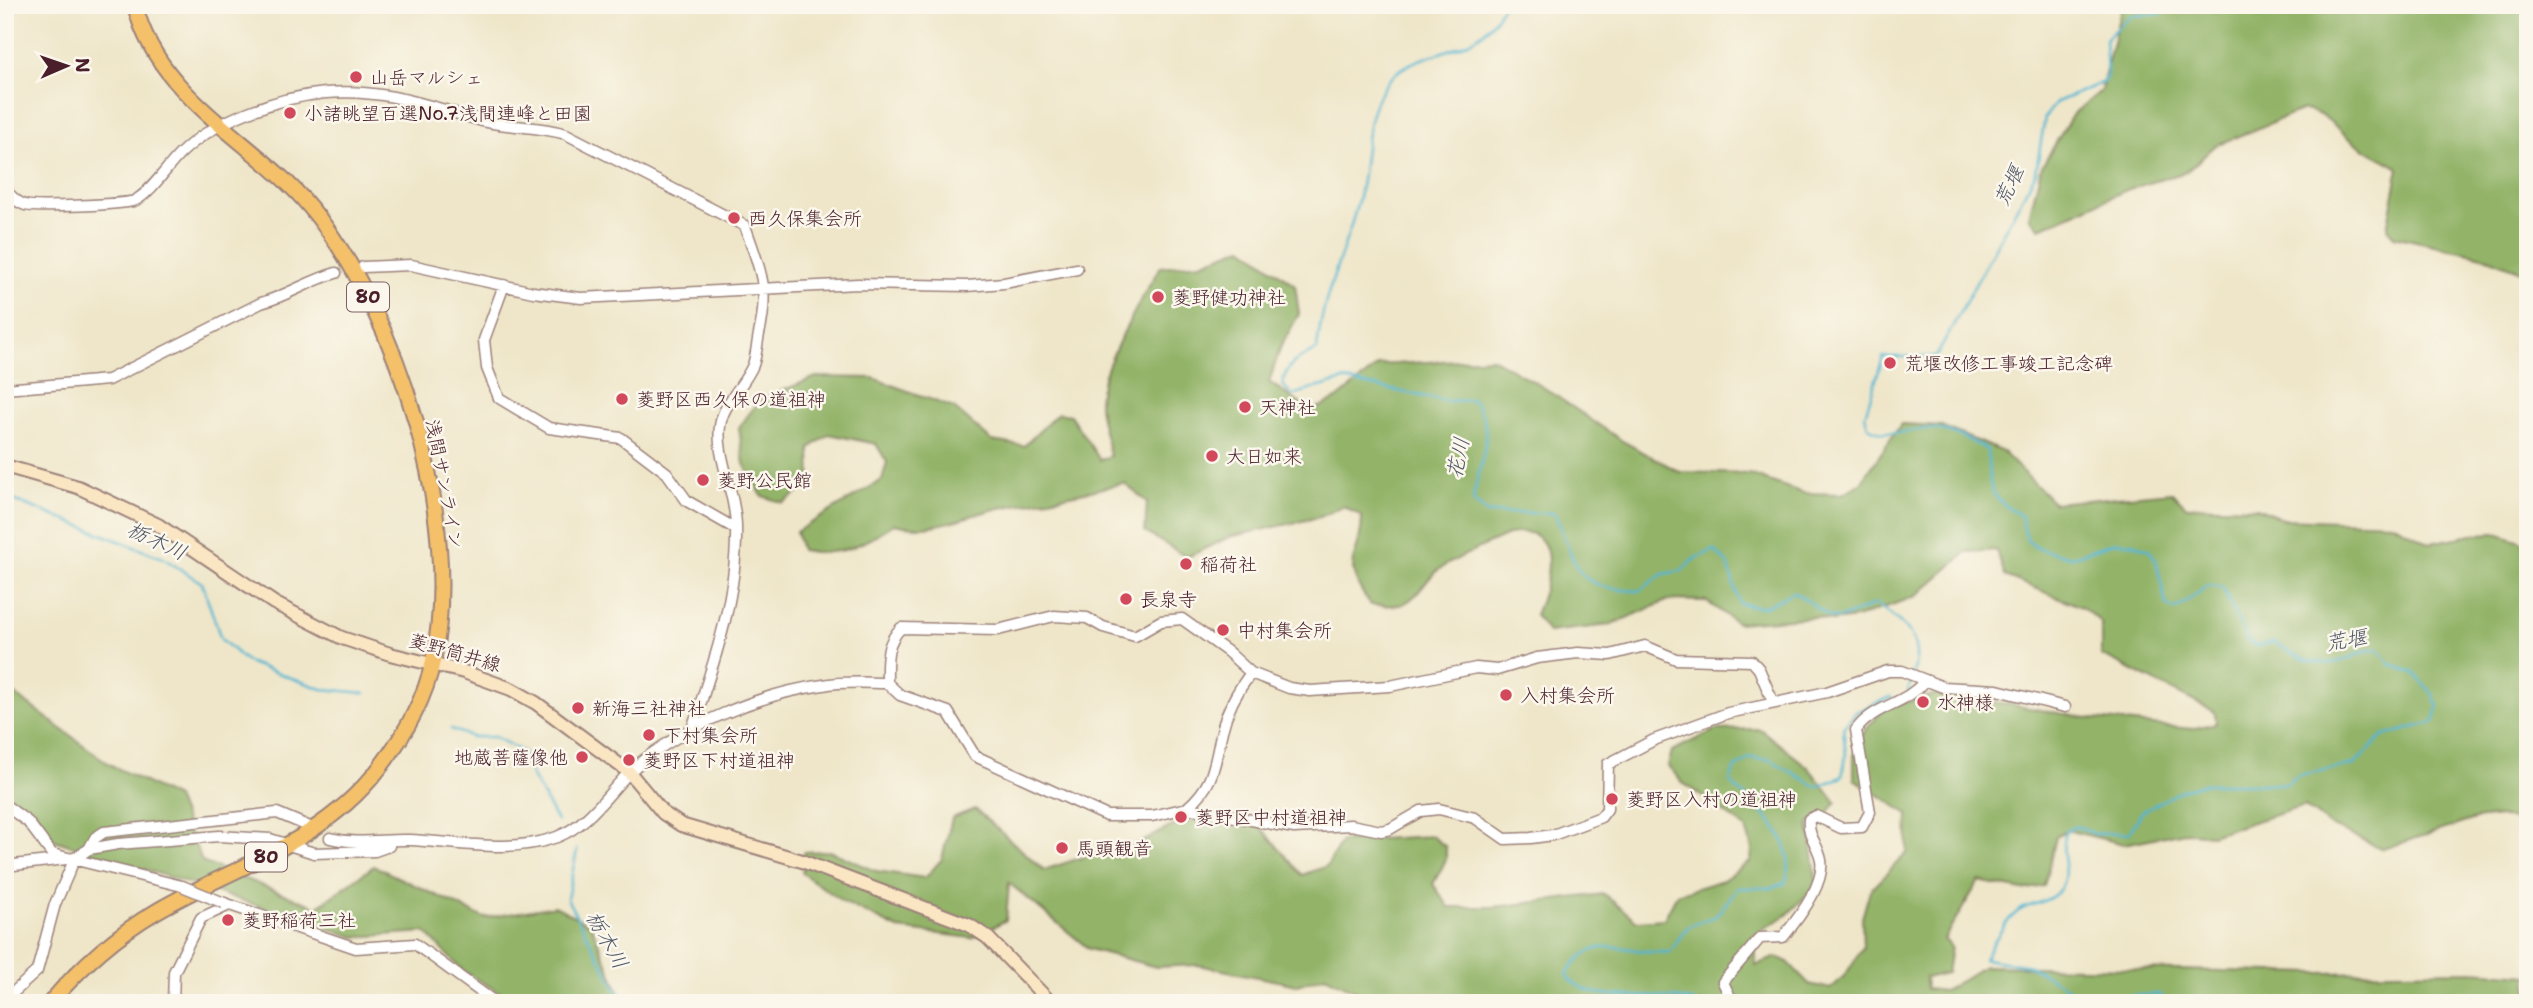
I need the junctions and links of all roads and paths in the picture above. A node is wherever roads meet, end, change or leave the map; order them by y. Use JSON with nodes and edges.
{"nodes":[{"id":1,"x":135,"y":5,"type":"edge"},
{"id":2,"x":221,"y":127,"type":"junction"},
{"id":3,"x":5,"y":182,"type":"edge"},
{"id":4,"x":363,"y":267,"type":"dead end"},
{"id":5,"x":1077,"y":269,"type":"dead end"},
{"id":6,"x":336,"y":273,"type":"dead end"},
{"id":7,"x":504,"y":285,"type":"junction"},
{"id":8,"x":766,"y":291,"type":"junction"},
{"id":9,"x":5,"y":389,"type":"edge"},
{"id":10,"x":5,"y":466,"type":"edge"},
{"id":11,"x":736,"y":529,"type":"junction"},
{"id":12,"x":433,"y":663,"type":"junction"},
{"id":13,"x":1251,"y":673,"type":"junction"},
{"id":14,"x":1924,"y":682,"type":"junction"},
{"id":15,"x":887,"y":683,"type":"junction"},
{"id":16,"x":1773,"y":702,"type":"junction"},
{"id":17,"x":2066,"y":707,"type":"dead end"},
{"id":18,"x":691,"y":732,"type":"junction"},
{"id":19,"x":629,"y":772,"type":"junction"},
{"id":20,"x":5,"y":805,"type":"edge"},
{"id":21,"x":1187,"y":808,"type":"junction"},
{"id":22,"x":310,"y":827,"type":"dead end"},
{"id":23,"x":330,"y":838,"type":"dead end"},
{"id":24,"x":405,"y":840,"type":"junction"},
{"id":25,"x":290,"y":843,"type":"junction"},
{"id":26,"x":89,"y":849,"type":"junction"},
{"id":27,"x":75,"y":858,"type":"junction"},
{"id":28,"x":5,"y":866,"type":"edge"},
{"id":29,"x":226,"y":905,"type":"junction"},
{"id":30,"x":5,"y":1000,"type":"edge"},
{"id":31,"x":50,"y":1003,"type":"edge"},
{"id":32,"x":173,"y":1003,"type":"edge"},
{"id":33,"x":496,"y":1003,"type":"edge"},
{"id":34,"x":1051,"y":1003,"type":"edge"},
{"id":35,"x":1741,"y":1003,"type":"edge"}],
"edges":[{"from":1,"to":2,"type":"main road","name":"浅間サンライン","number":"80"},
{"from":2,"to":3,"type":"street"},
{"from":2,"to":8,"type":"street"},
{"from":2,"to":12,"type":"main road","name":"浅間サンライン","number":"80"},
{"from":4,"to":7,"type":"street"},
{"from":5,"to":8,"type":"street"},
{"from":6,"to":9,"type":"street"},
{"from":7,"to":8,"type":"street"},
{"from":7,"to":11,"type":"street"},
{"from":8,"to":11,"type":"street"},
{"from":10,"to":12,"type":"main road","name":"菱野筒井線"},
{"from":11,"to":18,"type":"street"},
{"from":12,"to":19,"type":"main road","name":"菱野筒井線"},
{"from":12,"to":25,"type":"main road","name":"浅間サンライン","number":"80"},
{"from":13,"to":15,"type":"street"},
{"from":13,"to":16,"type":"street"},
{"from":13,"to":21,"type":"street"},
{"from":14,"to":16,"type":"street"},
{"from":14,"to":17,"type":"street"},
{"from":14,"to":35,"type":"street"},
{"from":15,"to":18,"type":"street"},
{"from":15,"to":21,"type":"street"},
{"from":16,"to":21,"type":"street"},
{"from":18,"to":19,"type":"street"},
{"from":19,"to":24,"type":"street"},
{"from":19,"to":34,"type":"main road","name":"菱野筒井線"},
{"from":20,"to":27,"type":"street"},
{"from":22,"to":26,"type":"street"},
{"from":23,"to":24,"type":"street"},
{"from":24,"to":25,"type":"street"},
{"from":25,"to":26,"type":"street"},
{"from":25,"to":31,"type":"main road","name":"浅間サンライン","number":"80"},
{"from":26,"to":27,"type":"street"},
{"from":27,"to":28,"type":"street"},
{"from":27,"to":29,"type":"street","bridge":true},
{"from":27,"to":30,"type":"street"},
{"from":29,"to":32,"type":"street"},
{"from":29,"to":33,"type":"street"}]}
